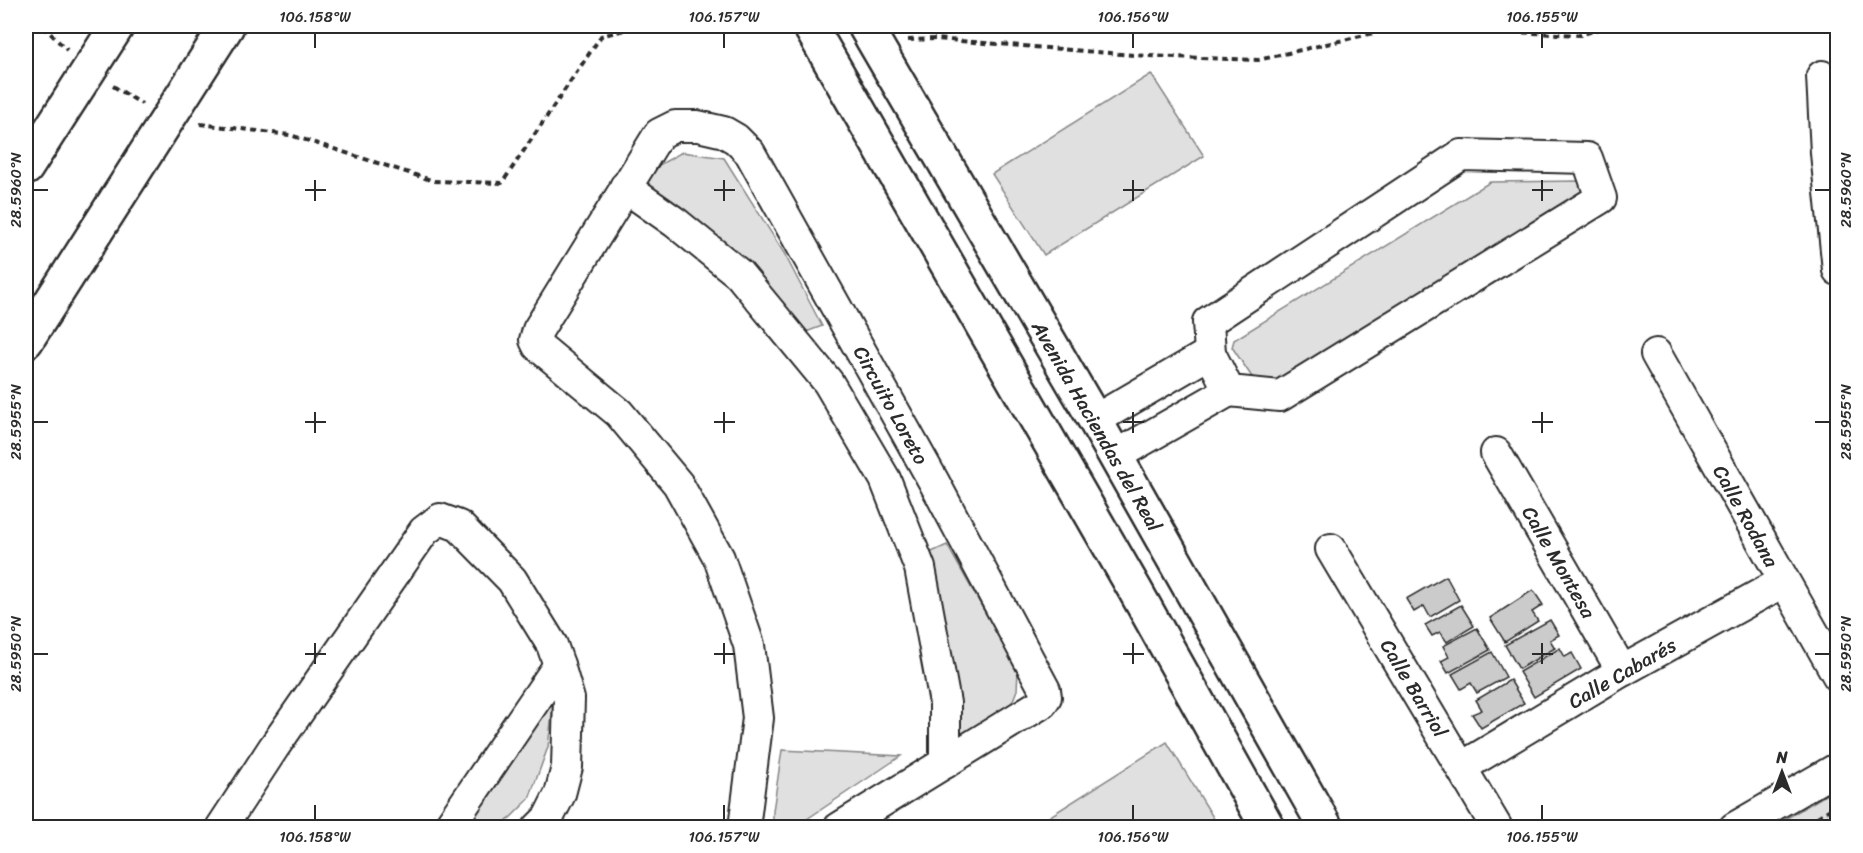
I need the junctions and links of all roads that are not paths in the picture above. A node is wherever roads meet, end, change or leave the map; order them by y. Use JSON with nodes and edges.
{"nodes":[{"id":1,"x":117,"y":26,"type":"edge"},
{"id":2,"x":227,"y":26,"type":"edge"},
{"id":3,"x":810,"y":26,"type":"edge"},
{"id":4,"x":869,"y":34,"type":"edge"},
{"id":5,"x":1822,"y":76,"type":"dead end"},
{"id":6,"x":1832,"y":153,"type":"edge"},
{"id":7,"x":26,"y":168,"type":"edge"},
{"id":8,"x":625,"y":187,"type":"junction"},
{"id":9,"x":1838,"y":270,"type":"edge"},
{"id":10,"x":26,"y":341,"type":"edge"},
{"id":11,"x":1209,"y":354,"type":"junction"},
{"id":12,"x":1656,"y":354,"type":"dead end"},
{"id":13,"x":1229,"y":392,"type":"junction"},
{"id":14,"x":1095,"y":420,"type":"junction"},
{"id":15,"x":1496,"y":453,"type":"dead end"},
{"id":16,"x":1115,"y":456,"type":"junction"},
{"id":17,"x":1331,"y":549,"type":"dead end"},
{"id":18,"x":1783,"y":582,"type":"junction"},
{"id":19,"x":559,"y":665,"type":"junction"},
{"id":20,"x":1622,"y":671,"type":"junction"},
{"id":21,"x":1838,"y":676,"type":"edge"},
{"id":22,"x":945,"y":763,"type":"junction"},
{"id":23,"x":1462,"y":767,"type":"junction"},
{"id":24,"x":1838,"y":768,"type":"edge"},
{"id":25,"x":221,"y":828,"type":"edge"},
{"id":26,"x":448,"y":828,"type":"edge"},
{"id":27,"x":538,"y":828,"type":"edge"},
{"id":28,"x":744,"y":828,"type":"edge"},
{"id":29,"x":838,"y":828,"type":"edge"},
{"id":30,"x":1268,"y":828,"type":"edge"},
{"id":31,"x":1326,"y":828,"type":"edge"},
{"id":32,"x":1497,"y":828,"type":"edge"},
{"id":33,"x":1734,"y":828,"type":"edge"}],
"edges":[{"from":1,"to":7,"type":"main road"},
{"from":2,"to":10,"type":"main road"},
{"from":3,"to":30,"type":"main road"},
{"from":4,"to":14,"type":"main road","name":"Avenida Haciendas del Real"},
{"from":5,"to":6,"type":"street"},
{"from":6,"to":9,"type":"street"},
{"from":8,"to":22,"type":"street","name":"Circuito Loreto"},
{"from":8,"to":22,"type":"street","name":"Circuito Loreto"},
{"from":8,"to":28,"type":"street","name":"Circuito Loreto"},
{"from":11,"to":13,"type":"street"},
{"from":11,"to":13,"type":"street"},
{"from":11,"to":14,"type":"street"},
{"from":12,"to":18,"type":"street","name":"Calle Rodana"},
{"from":13,"to":16,"type":"street"},
{"from":14,"to":16,"type":"main road","name":"Avenida Haciendas del Real"},
{"from":15,"to":20,"type":"street","name":"Calle Montesa"},
{"from":16,"to":31,"type":"main road","name":"Avenida Haciendas del Real"},
{"from":17,"to":23,"type":"street","name":"Calle Barriol"},
{"from":18,"to":20,"type":"street","name":"Calle Cabarés"},
{"from":18,"to":21,"type":"street","name":"Calle Rodana"},
{"from":19,"to":25,"type":"street"},
{"from":19,"to":26,"type":"street"},
{"from":19,"to":27,"type":"street"},
{"from":20,"to":23,"type":"street","name":"Calle Cabarés"},
{"from":22,"to":29,"type":"street","name":"Circuito Loreto"},
{"from":23,"to":32,"type":"street","name":"Calle Barriol"},
{"from":24,"to":33,"type":"street"}]}
